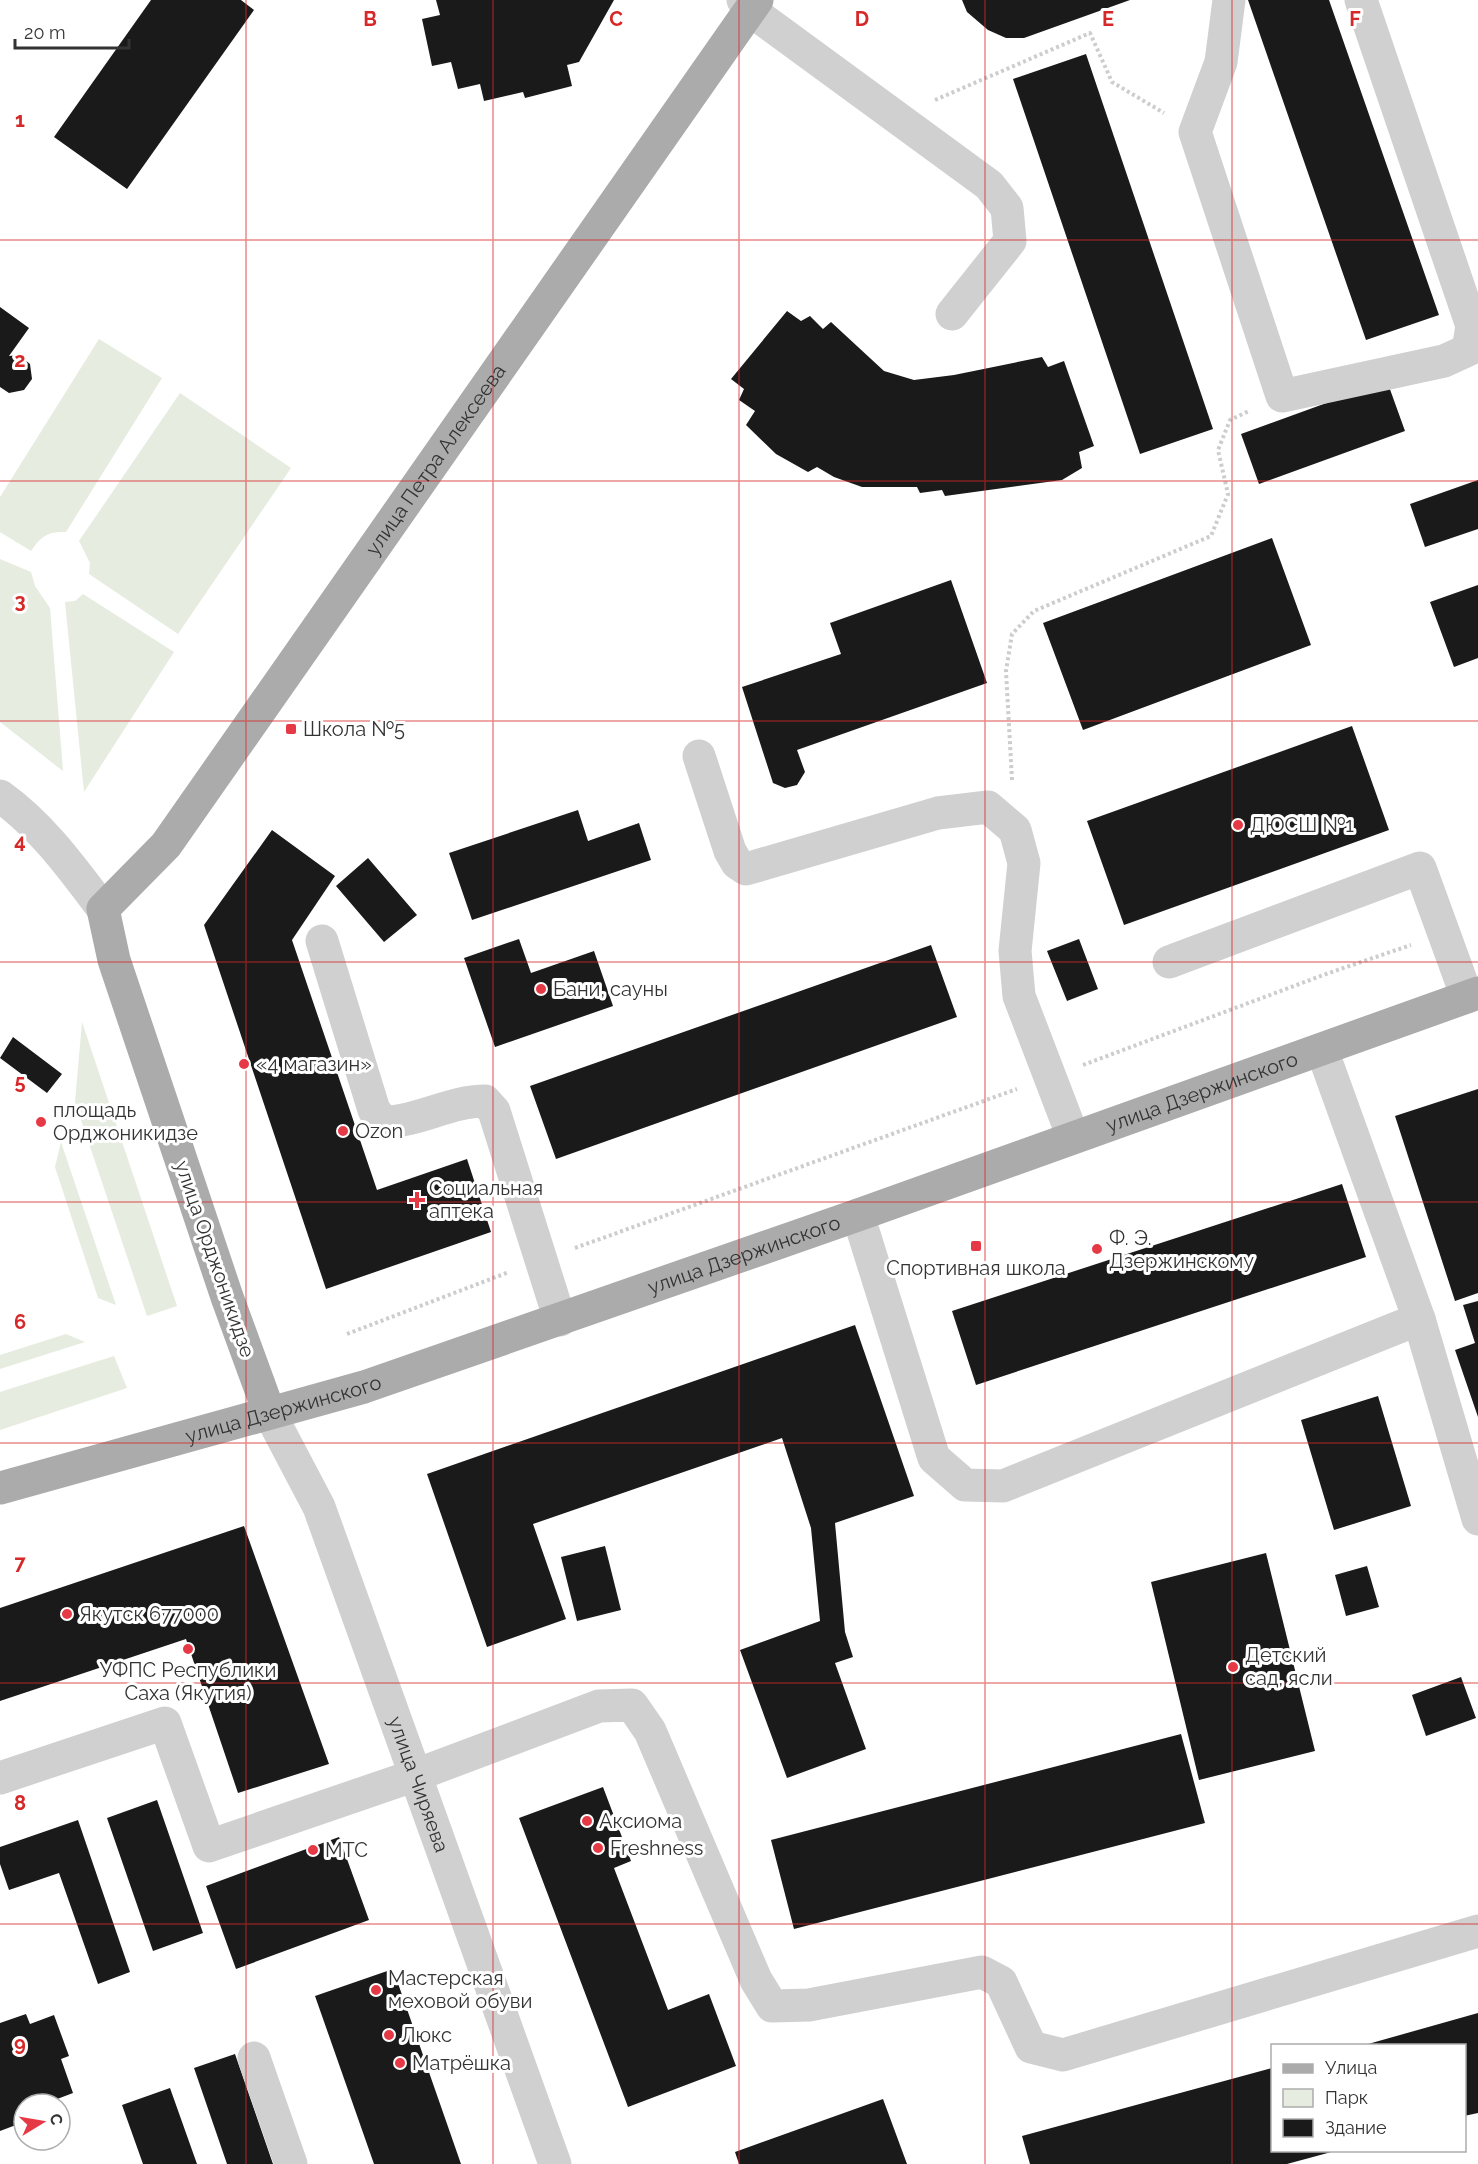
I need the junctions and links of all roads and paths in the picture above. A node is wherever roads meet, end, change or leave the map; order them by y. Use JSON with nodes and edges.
{"nodes":[{"id":1,"x":1229,"y":0,"type":"edge"},
{"id":2,"x":1361,"y":0,"type":"edge"},
{"id":3,"x":750,"y":3,"type":"edge"},
{"id":4,"x":896,"y":117,"type":"junction"},
{"id":5,"x":1195,"y":132,"type":"junction"},
{"id":6,"x":952,"y":314,"type":"dead end"},
{"id":7,"x":1282,"y":396,"type":"junction"},
{"id":8,"x":699,"y":756,"type":"dead end"},
{"id":9,"x":0,"y":796,"type":"edge"},
{"id":10,"x":1015,"y":830,"type":"junction"},
{"id":11,"x":103,"y":909,"type":"junction"},
{"id":12,"x":1444,"y":934,"type":"junction"},
{"id":13,"x":322,"y":941,"type":"dead end"},
{"id":14,"x":1169,"y":962,"type":"dead end"},
{"id":15,"x":1472,"y":995,"type":"edge"},
{"id":16,"x":1322,"y":1050,"type":"junction"},
{"id":17,"x":1050,"y":1077,"type":"junction"},
{"id":18,"x":1073,"y":1137,"type":"junction"},
{"id":19,"x":858,"y":1215,"type":"junction"},
{"id":20,"x":541,"y":1260,"type":"junction"},
{"id":21,"x":1419,"y":1319,"type":"junction"},
{"id":22,"x":560,"y":1320,"type":"junction"},
{"id":23,"x":347,"y":1334,"type":"dead end"},
{"id":24,"x":269,"y":1412,"type":"junction"},
{"id":25,"x":0,"y":1488,"type":"edge"},
{"id":26,"x":1478,"y":1519,"type":"edge"},
{"id":27,"x":416,"y":1775,"type":"junction"},
{"id":28,"x":0,"y":1778,"type":"edge"},
{"id":29,"x":1478,"y":1931,"type":"edge"},
{"id":30,"x":254,"y":2058,"type":"dead end"},
{"id":31,"x":291,"y":2164,"type":"edge"},
{"id":32,"x":555,"y":2164,"type":"edge"}],
"edges":[{"from":1,"to":5,"type":"street"},
{"from":2,"to":7,"type":"street"},
{"from":3,"to":4,"type":"street"},
{"from":3,"to":11,"type":"main road","name":"улица Петра Алексеева"},
{"from":4,"to":5,"type":"path"},
{"from":4,"to":6,"type":"street"},
{"from":5,"to":7,"type":"street"},
{"from":7,"to":10,"type":"path"},
{"from":8,"to":10,"type":"street"},
{"from":9,"to":11,"type":"street","name":"улица Орджоникидзе"},
{"from":10,"to":17,"type":"street"},
{"from":11,"to":24,"type":"main road","name":"улица Орджоникидзе"},
{"from":12,"to":14,"type":"street"},
{"from":12,"to":15,"type":"street"},
{"from":12,"to":17,"type":"path"},
{"from":13,"to":20,"type":"street"},
{"from":15,"to":16,"type":"main road","name":"улица Дзержинского"},
{"from":16,"to":18,"type":"main road","name":"улица Дзержинского"},
{"from":16,"to":21,"type":"street"},
{"from":17,"to":18,"type":"street"},
{"from":17,"to":20,"type":"path"},
{"from":18,"to":19,"type":"main road","name":"улица Дзержинского"},
{"from":19,"to":21,"type":"street"},
{"from":19,"to":22,"type":"main road","name":"улица Дзержинского"},
{"from":20,"to":22,"type":"street"},
{"from":20,"to":23,"type":"path"},
{"from":21,"to":26,"type":"street"},
{"from":22,"to":24,"type":"main road","name":"улица Дзержинского"},
{"from":24,"to":25,"type":"main road","name":"улица Дзержинского"},
{"from":24,"to":27,"type":"street","name":"улица Чиряева"},
{"from":27,"to":28,"type":"street"},
{"from":27,"to":29,"type":"street"},
{"from":27,"to":32,"type":"street","name":"улица Чиряева"},
{"from":30,"to":31,"type":"street"}]}
